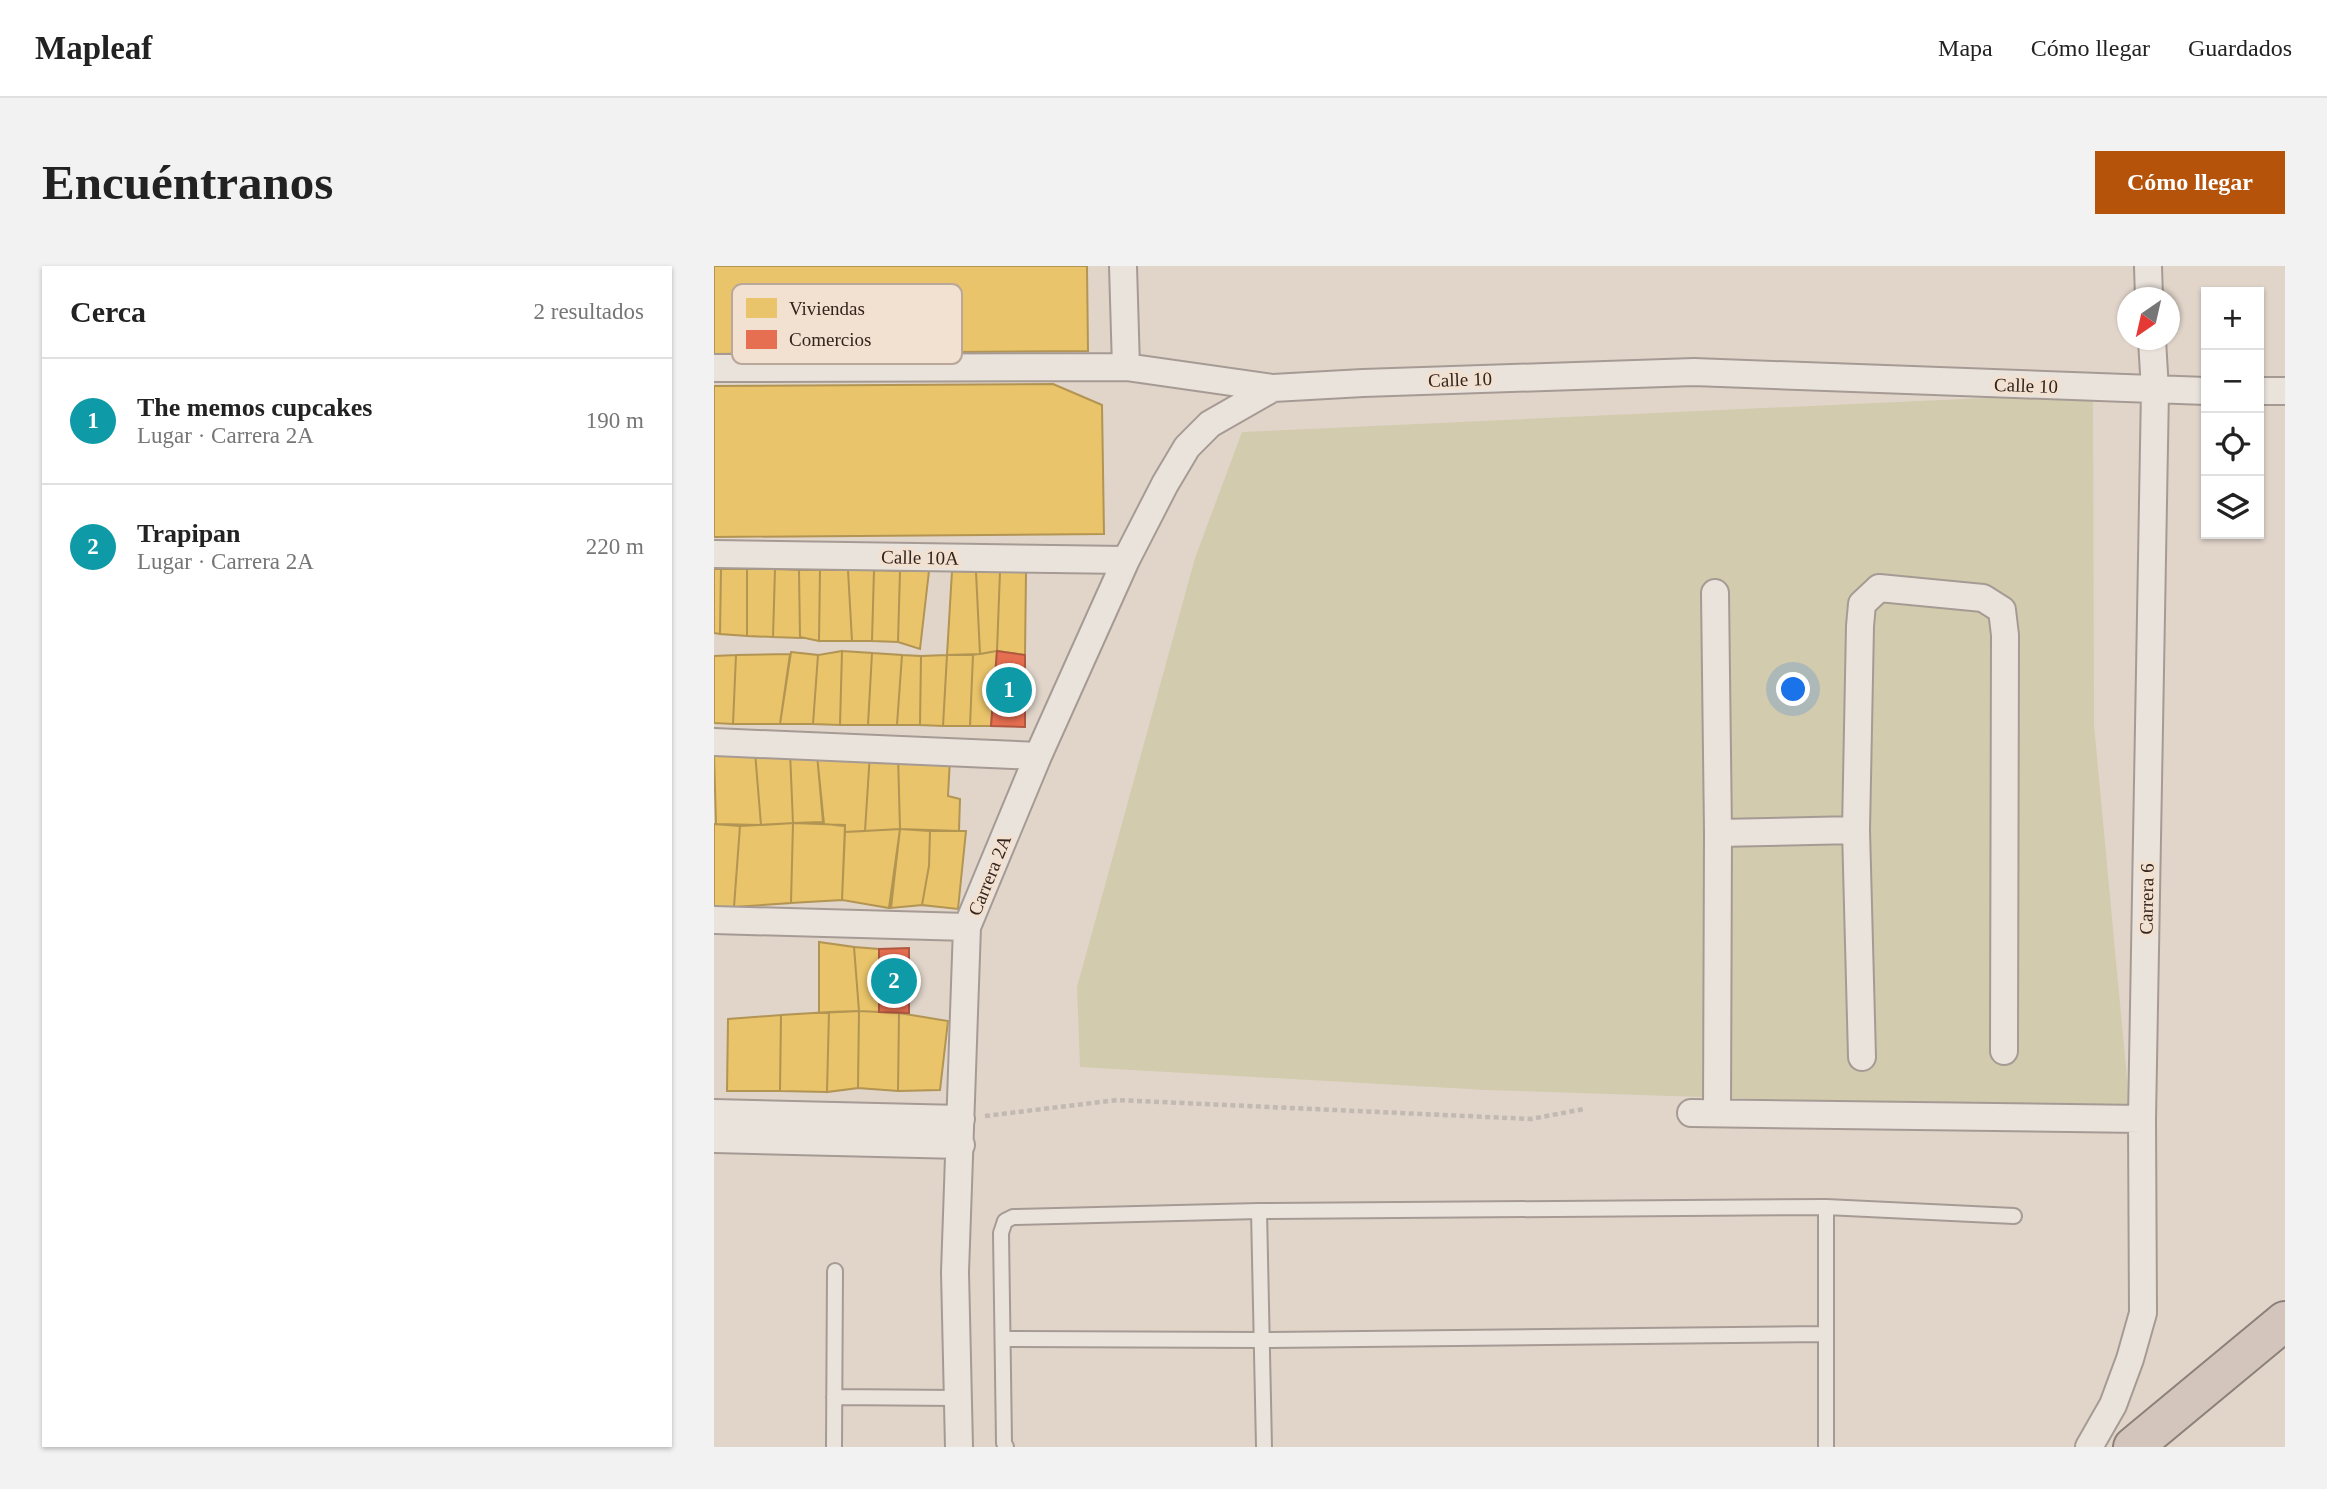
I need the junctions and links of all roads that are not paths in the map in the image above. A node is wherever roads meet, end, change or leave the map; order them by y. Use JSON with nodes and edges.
{"nodes":[{"id":1,"x":1123,"y":266,"type":"edge"},
{"id":2,"x":2148,"y":266,"type":"edge"},
{"id":3,"x":2149,"y":287,"type":"edge"},
{"id":4,"x":2153,"y":350,"type":"edge"},
{"id":5,"x":714,"y":368,"type":"edge"},
{"id":6,"x":1126,"y":368,"type":"junction"},
{"id":7,"x":1273,"y":388,"type":"junction"},
{"id":8,"x":2155,"y":390,"type":"junction"},
{"id":9,"x":2201,"y":391,"type":"edge"},
{"id":10,"x":2264,"y":391,"type":"edge"},
{"id":11,"x":2285,"y":391,"type":"edge"},
{"id":12,"x":714,"y":554,"type":"edge"},
{"id":13,"x":1126,"y":560,"type":"junction"},
{"id":14,"x":1716,"y":593,"type":"dead end"},
{"id":15,"x":714,"y":742,"type":"edge"},
{"id":16,"x":1038,"y":756,"type":"junction"},
{"id":17,"x":1856,"y":830,"type":"junction"},
{"id":18,"x":1718,"y":832,"type":"junction"},
{"id":19,"x":714,"y":920,"type":"edge"},
{"id":20,"x":967,"y":928,"type":"junction"},
{"id":21,"x":2004,"y":1051,"type":"dead end"},
{"id":22,"x":1862,"y":1057,"type":"dead end"},
{"id":23,"x":714,"y":1113,"type":"edge"},
{"id":24,"x":961,"y":1119,"type":"junction"},
{"id":25,"x":2142,"y":1119,"type":"junction"},
{"id":26,"x":714,"y":1139,"type":"edge"},
{"id":27,"x":961,"y":1145,"type":"junction"},
{"id":28,"x":1826,"y":1208,"type":"junction"},
{"id":29,"x":1259,"y":1211,"type":"junction"},
{"id":30,"x":2014,"y":1216,"type":"dead end"},
{"id":31,"x":835,"y":1271,"type":"dead end"},
{"id":32,"x":2285,"y":1321,"type":"edge"},
{"id":33,"x":1825,"y":1334,"type":"junction"},
{"id":34,"x":1003,"y":1339,"type":"junction"},
{"id":35,"x":1262,"y":1340,"type":"junction"},
{"id":36,"x":834,"y":1397,"type":"junction"},
{"id":37,"x":957,"y":1398,"type":"junction"},
{"id":38,"x":834,"y":1447,"type":"edge"},
{"id":39,"x":959,"y":1447,"type":"edge"},
{"id":40,"x":1006,"y":1447,"type":"edge"},
{"id":41,"x":1264,"y":1447,"type":"edge"},
{"id":42,"x":1826,"y":1447,"type":"edge"},
{"id":43,"x":2089,"y":1447,"type":"edge"},
{"id":44,"x":2133,"y":1447,"type":"edge"}],
"edges":[{"from":1,"to":6,"type":"street"},
{"from":2,"to":3,"type":"street"},
{"from":4,"to":8,"type":"street","name":"Carrera 6"},
{"from":5,"to":6,"type":"street","name":"Calle 10"},
{"from":6,"to":7,"type":"street","name":"Calle 10"},
{"from":7,"to":8,"type":"street","name":"Calle 10"},
{"from":7,"to":13,"type":"street","name":"Carrera 2A"},
{"from":8,"to":9,"type":"street","name":"Calle 10"},
{"from":8,"to":25,"type":"street","name":"Carrera 6"},
{"from":10,"to":11,"type":"street"},
{"from":12,"to":13,"type":"street","name":"Calle 10A"},
{"from":13,"to":16,"type":"street","name":"Carrera 2A"},
{"from":14,"to":18,"type":"street"},
{"from":15,"to":16,"type":"street"},
{"from":16,"to":20,"type":"street","name":"Carrera 2A"},
{"from":17,"to":18,"type":"street"},
{"from":17,"to":21,"type":"street"},
{"from":17,"to":22,"type":"street"},
{"from":18,"to":25,"type":"street"},
{"from":19,"to":20,"type":"street"},
{"from":20,"to":24,"type":"street","name":"Carrera 2A"},
{"from":23,"to":24,"type":"street"},
{"from":24,"to":27,"type":"street","name":"Carrera 2A"},
{"from":25,"to":43,"type":"street","name":"Carrera 6"},
{"from":26,"to":27,"type":"street"},
{"from":27,"to":37,"type":"street","name":"Carrera 2A"},
{"from":28,"to":29,"type":"lane"},
{"from":28,"to":30,"type":"lane"},
{"from":28,"to":33,"type":"lane"},
{"from":29,"to":34,"type":"lane"},
{"from":29,"to":35,"type":"lane"},
{"from":31,"to":36,"type":"lane"},
{"from":32,"to":44,"type":"highway"},
{"from":33,"to":35,"type":"lane"},
{"from":33,"to":42,"type":"lane"},
{"from":34,"to":35,"type":"lane"},
{"from":34,"to":40,"type":"lane"},
{"from":35,"to":41,"type":"lane"},
{"from":36,"to":37,"type":"lane"},
{"from":36,"to":38,"type":"lane"},
{"from":37,"to":39,"type":"street","name":"Carrera 2A"}]}
